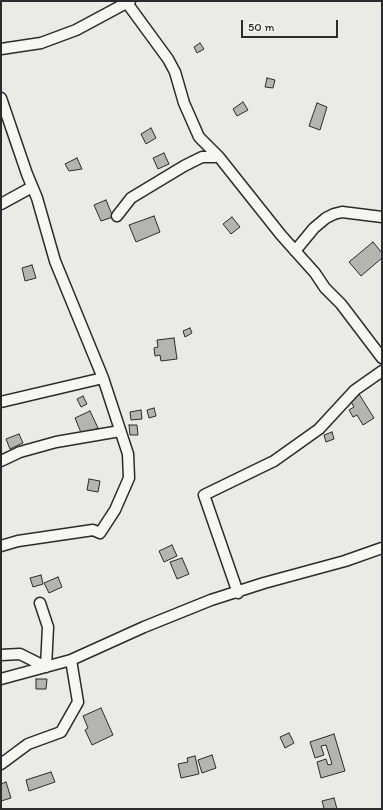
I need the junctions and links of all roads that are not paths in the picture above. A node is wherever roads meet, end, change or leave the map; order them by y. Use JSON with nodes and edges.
{"nodes":[{"id":1,"x":128,"y":2,"type":"edge"},
{"id":2,"x":1,"y":49,"type":"edge"},
{"id":3,"x":1,"y":98,"type":"edge"},
{"id":4,"x":219,"y":156,"type":"junction"},
{"id":5,"x":32,"y":187,"type":"junction"},
{"id":6,"x":1,"y":204,"type":"edge"},
{"id":7,"x":117,"y":216,"type":"dead end"},
{"id":8,"x":382,"y":217,"type":"edge"},
{"id":9,"x":295,"y":251,"type":"junction"},
{"id":10,"x":382,"y":358,"type":"edge"},
{"id":11,"x":382,"y":371,"type":"edge"},
{"id":12,"x":103,"y":378,"type":"junction"},
{"id":13,"x":1,"y":402,"type":"edge"},
{"id":14,"x":120,"y":431,"type":"junction"},
{"id":15,"x":1,"y":461,"type":"edge"},
{"id":16,"x":1,"y":546,"type":"edge"},
{"id":17,"x":382,"y":548,"type":"edge"},
{"id":18,"x":238,"y":592,"type":"junction"},
{"id":19,"x":40,"y":603,"type":"dead end"},
{"id":20,"x":1,"y":655,"type":"edge"},
{"id":21,"x":71,"y":660,"type":"junction"},
{"id":22,"x":46,"y":667,"type":"junction"},
{"id":23,"x":1,"y":679,"type":"edge"},
{"id":24,"x":1,"y":764,"type":"edge"}],
"edges":[{"from":1,"to":2,"type":"street"},
{"from":1,"to":4,"type":"street"},
{"from":3,"to":5,"type":"street"},
{"from":4,"to":7,"type":"street"},
{"from":4,"to":9,"type":"street"},
{"from":5,"to":6,"type":"street"},
{"from":5,"to":12,"type":"street"},
{"from":8,"to":9,"type":"street"},
{"from":9,"to":10,"type":"street"},
{"from":11,"to":18,"type":"street"},
{"from":12,"to":13,"type":"street"},
{"from":12,"to":14,"type":"street"},
{"from":14,"to":15,"type":"street"},
{"from":14,"to":16,"type":"street"},
{"from":17,"to":18,"type":"street"},
{"from":18,"to":21,"type":"street"},
{"from":19,"to":22,"type":"street"},
{"from":20,"to":22,"type":"street"},
{"from":21,"to":22,"type":"street"},
{"from":21,"to":24,"type":"street"},
{"from":22,"to":23,"type":"street"}]}
